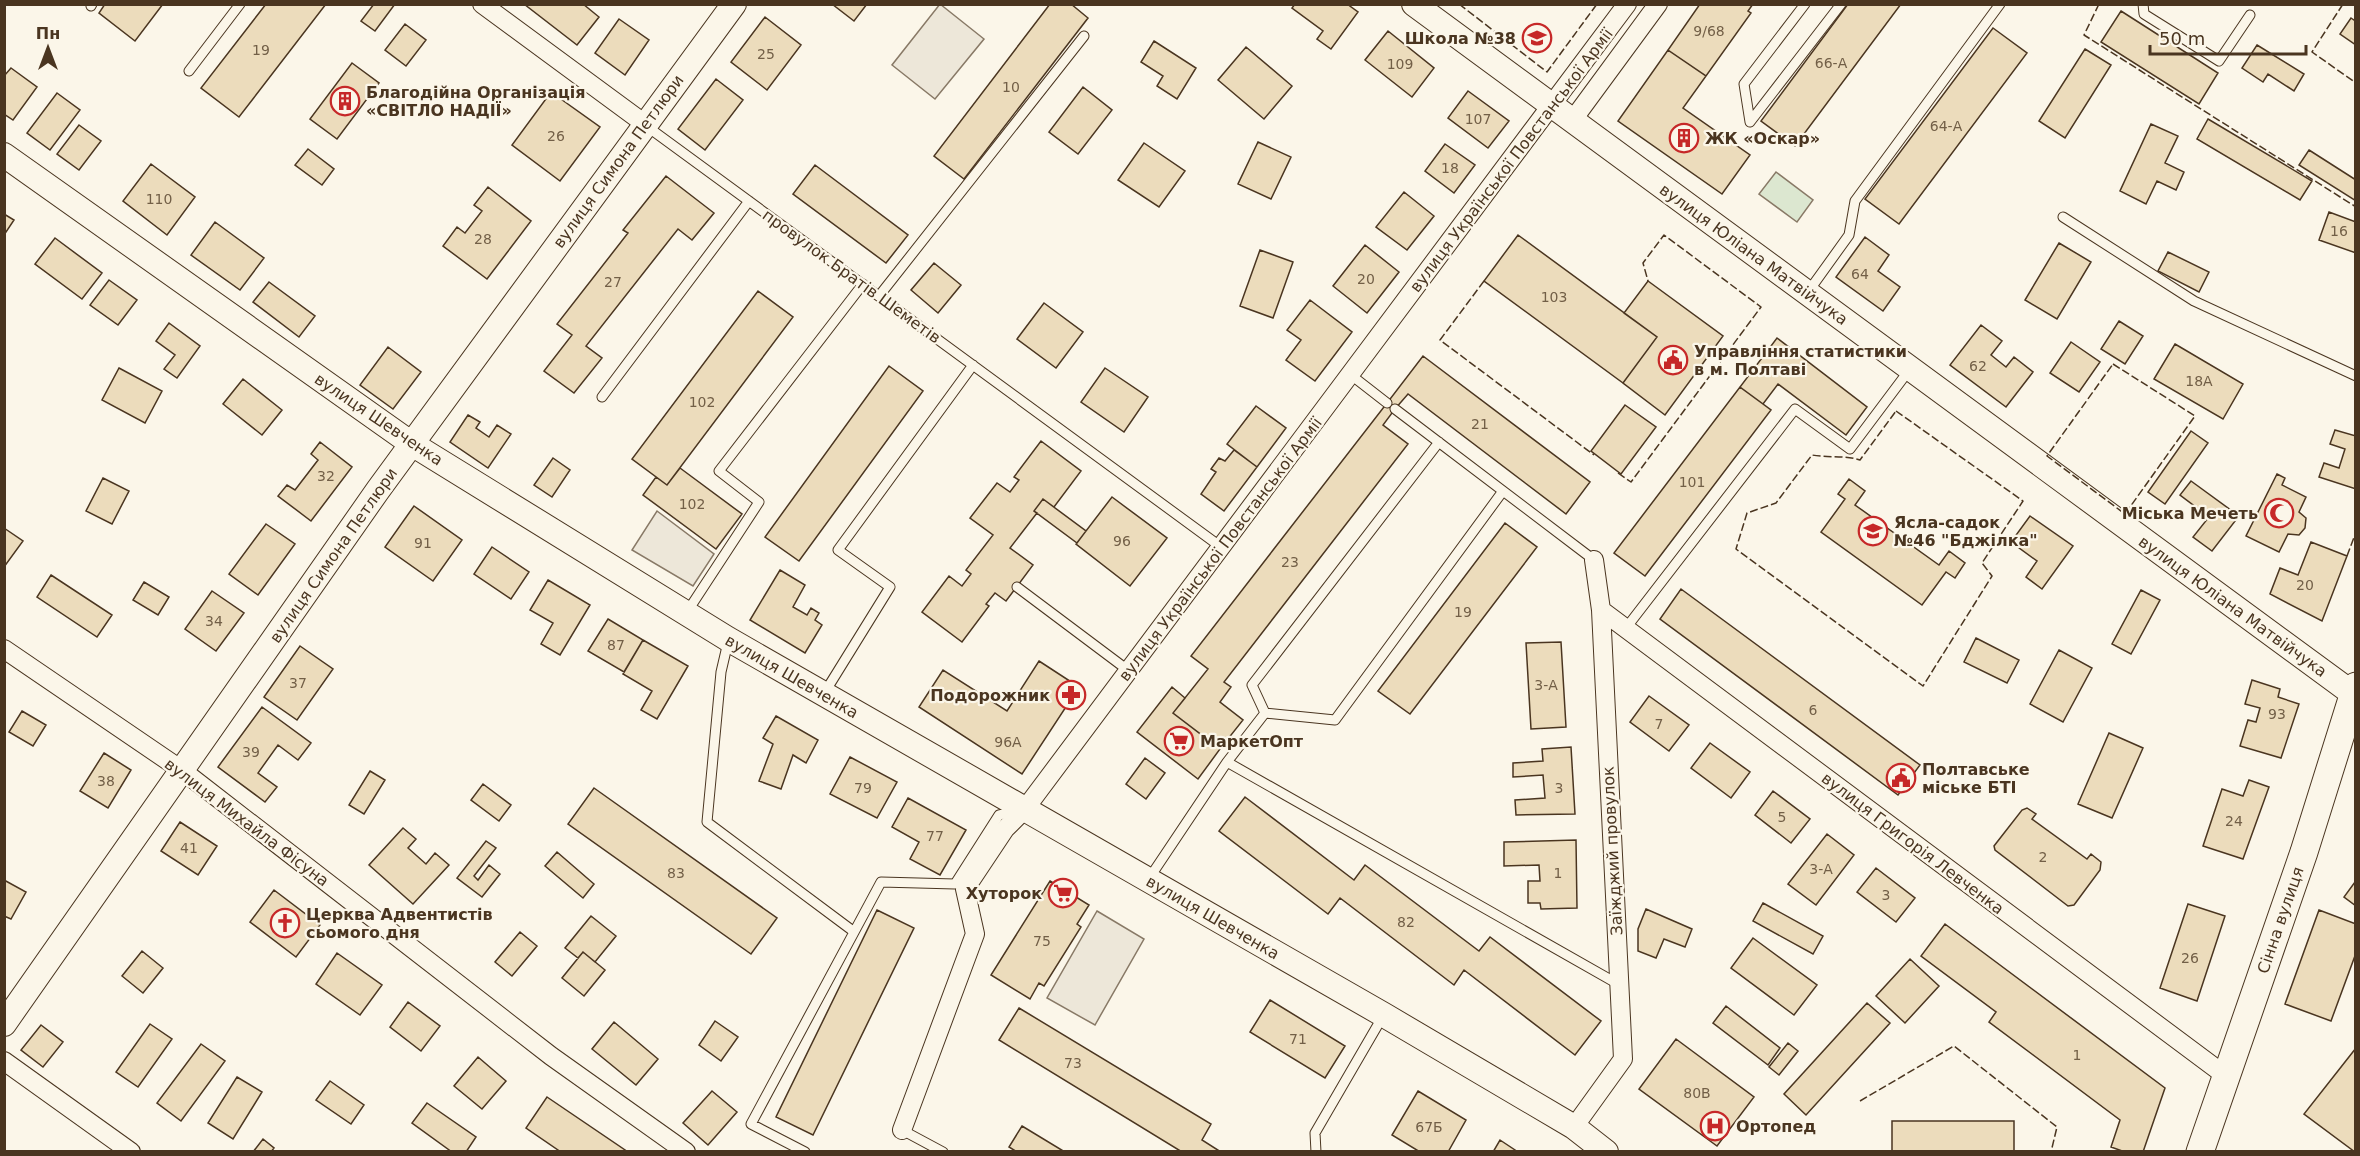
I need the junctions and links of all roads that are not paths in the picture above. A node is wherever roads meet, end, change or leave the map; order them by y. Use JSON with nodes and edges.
{"nodes":[{"id":1,"x":240,"y":4,"type":"edge"},
{"id":2,"x":482,"y":4,"type":"edge"},
{"id":3,"x":734,"y":4,"type":"edge"},
{"id":4,"x":1414,"y":4,"type":"edge"},
{"id":5,"x":1627,"y":4,"type":"edge"},
{"id":6,"x":1658,"y":4,"type":"edge"},
{"id":7,"x":1805,"y":4,"type":"edge"},
{"id":8,"x":1841,"y":4,"type":"edge"},
{"id":9,"x":2000,"y":4,"type":"edge"},
{"id":10,"x":2143,"y":4,"type":"edge"},
{"id":11,"x":2250,"y":15,"type":"dead end"},
{"id":12,"x":1084,"y":36,"type":"dead end"},
{"id":13,"x":189,"y":71,"type":"dead end"},
{"id":14,"x":1552,"y":106,"type":"junction"},
{"id":15,"x":1572,"y":121,"type":"junction"},
{"id":16,"x":645,"y":124,"type":"junction"},
{"id":17,"x":4,"y":155,"type":"edge"},
{"id":18,"x":748,"y":201,"type":"junction"},
{"id":19,"x":2063,"y":217,"type":"dead end"},
{"id":20,"x":863,"y":285,"type":"junction"},
{"id":21,"x":1807,"y":293,"type":"junction"},
{"id":22,"x":879,"y":296,"type":"junction"},
{"id":23,"x":972,"y":365,"type":"junction"},
{"id":24,"x":1910,"y":369,"type":"junction"},
{"id":25,"x":1351,"y":375,"type":"junction"},
{"id":26,"x":2355,"y":376,"type":"edge"},
{"id":27,"x":602,"y":397,"type":"dead end"},
{"id":28,"x":1387,"y":403,"type":"dead end"},
{"id":29,"x":1395,"y":409,"type":"dead end"},
{"id":30,"x":1439,"y":442,"type":"junction"},
{"id":31,"x":412,"y":444,"type":"junction"},
{"id":32,"x":1503,"y":491,"type":"junction"},
{"id":33,"x":1221,"y":548,"type":"junction"},
{"id":34,"x":1594,"y":560,"type":"joint"},
{"id":35,"x":1017,"y":587,"type":"dead end"},
{"id":36,"x":1601,"y":610,"type":"junction"},
{"id":37,"x":686,"y":614,"type":"junction"},
{"id":38,"x":1626,"y":628,"type":"junction"},
{"id":39,"x":728,"y":639,"type":"junction"},
{"id":40,"x":4,"y":649,"type":"edge"},
{"id":41,"x":1129,"y":671,"type":"junction"},
{"id":42,"x":2354,"y":692,"type":"edge"},
{"id":43,"x":823,"y":694,"type":"junction"},
{"id":44,"x":1265,"y":713,"type":"junction"},
{"id":45,"x":1227,"y":762,"type":"junction"},
{"id":46,"x":183,"y":771,"type":"junction"},
{"id":47,"x":1025,"y":809,"type":"junction"},
{"id":48,"x":1148,"y":880,"type":"junction"},
{"id":49,"x":854,"y":931,"type":"junction"},
{"id":50,"x":1618,"y":984,"type":"junction"},
{"id":51,"x":1384,"y":1015,"type":"junction"},
{"id":52,"x":4,"y":1024,"type":"edge"},
{"id":53,"x":4,"y":1061,"type":"edge"},
{"id":54,"x":2226,"y":1076,"type":"junction"},
{"id":55,"x":1574,"y":1127,"type":"junction"},
{"id":56,"x":902,"y":1130,"type":"joint"},
{"id":57,"x":131,"y":1152,"type":"edge"},
{"id":58,"x":686,"y":1152,"type":"edge"},
{"id":59,"x":805,"y":1152,"type":"edge"},
{"id":60,"x":943,"y":1152,"type":"edge"},
{"id":61,"x":1316,"y":1152,"type":"edge"},
{"id":62,"x":1606,"y":1152,"type":"edge"},
{"id":63,"x":2200,"y":1152,"type":"edge"}],
"edges":[{"from":1,"to":13,"type":"lane"},
{"from":2,"to":16,"type":"street","name":"провулок Братів Шеметів"},
{"from":3,"to":16,"type":"street","name":"вулиця Симона Петлюри"},
{"from":4,"to":14,"type":"street","name":"вулиця Юліана Матвійчука"},
{"from":5,"to":14,"type":"street","name":"вулиця Української Повстанської Армії"},
{"from":6,"to":15,"type":"street","name":"вулиця Української Повстанської Армії"},
{"from":7,"to":8,"type":"lane"},
{"from":9,"to":21,"type":"lane"},
{"from":10,"to":11,"type":"lane"},
{"from":12,"to":22,"type":"lane"},
{"from":14,"to":15,"type":"street","name":"вулиця Юліана Матвійчука"},
{"from":14,"to":25,"type":"street","name":"вулиця Української Повстанської Армії"},
{"from":15,"to":21,"type":"street","name":"вулиця Юліана Матвійчука"},
{"from":16,"to":18,"type":"lane","name":"провулок Братів Шеметів"},
{"from":16,"to":31,"type":"street","name":"вулиця Симона Петлюри"},
{"from":17,"to":31,"type":"street","name":"вулиця Шевченка"},
{"from":18,"to":20,"type":"lane","name":"провулок Братів Шеметів"},
{"from":18,"to":27,"type":"lane"},
{"from":19,"to":26,"type":"lane"},
{"from":20,"to":22,"type":"lane","name":"провулок Братів Шеметів"},
{"from":20,"to":37,"type":"lane"},
{"from":21,"to":24,"type":"street","name":"вулиця Юліана Матвійчука"},
{"from":22,"to":23,"type":"lane","name":"провулок Братів Шеметів"},
{"from":23,"to":33,"type":"lane","name":"провулок Братів Шеметів"},
{"from":23,"to":43,"type":"lane"},
{"from":24,"to":38,"type":"lane"},
{"from":24,"to":42,"type":"street","name":"вулиця Юліана Матвійчука"},
{"from":25,"to":28,"type":"lane"},
{"from":25,"to":33,"type":"street","name":"вулиця Української Повстанської Армії"},
{"from":29,"to":30,"type":"lane"},
{"from":30,"to":32,"type":"lane"},
{"from":30,"to":44,"type":"lane"},
{"from":31,"to":37,"type":"street","name":"вулиця Шевченка"},
{"from":31,"to":46,"type":"street","name":"вулиця Симона Петлюри"},
{"from":32,"to":34,"type":"lane"},
{"from":32,"to":44,"type":"lane"},
{"from":33,"to":41,"type":"street","name":"вулиця Української Повстанської Армії"},
{"from":34,"to":36,"type":"street","name":"Заїжджий провулок"},
{"from":35,"to":41,"type":"lane"},
{"from":36,"to":38,"type":"street","name":"вулиця Григорія Левченка"},
{"from":36,"to":50,"type":"street","name":"Заїжджий провулок"},
{"from":37,"to":39,"type":"street","name":"вулиця Шевченка"},
{"from":38,"to":54,"type":"street","name":"вулиця Григорія Левченка"},
{"from":39,"to":43,"type":"street","name":"вулиця Шевченка"},
{"from":39,"to":49,"type":"lane"},
{"from":40,"to":46,"type":"street","name":"вулиця Михайла Фісуна"},
{"from":41,"to":47,"type":"street","name":"вулиця Української Повстанської Армії"},
{"from":42,"to":54,"type":"main road","name":"Сінна вулиця"},
{"from":43,"to":47,"type":"street","name":"вулиця Шевченка"},
{"from":44,"to":45,"type":"lane"},
{"from":45,"to":48,"type":"lane"},
{"from":45,"to":50,"type":"lane"},
{"from":46,"to":52,"type":"street","name":"вулиця Симона Петлюри"},
{"from":46,"to":58,"type":"street","name":"вулиця Михайла Фісуна"},
{"from":47,"to":48,"type":"street","name":"вулиця Шевченка"},
{"from":47,"to":49,"type":"lane"},
{"from":47,"to":56,"type":"street","name":"вулиця Української Повстанської Армії"},
{"from":48,"to":51,"type":"street","name":"вулиця Шевченка"},
{"from":49,"to":59,"type":"lane"},
{"from":50,"to":55,"type":"street","name":"Заїжджий провулок"},
{"from":51,"to":55,"type":"street","name":"вулиця Шевченка"},
{"from":51,"to":61,"type":"lane"},
{"from":53,"to":57,"type":"street"},
{"from":54,"to":63,"type":"main road","name":"Сінна вулиця"},
{"from":55,"to":62,"type":"street","name":"вулиця Шевченка"},
{"from":56,"to":60,"type":"lane"}]}
